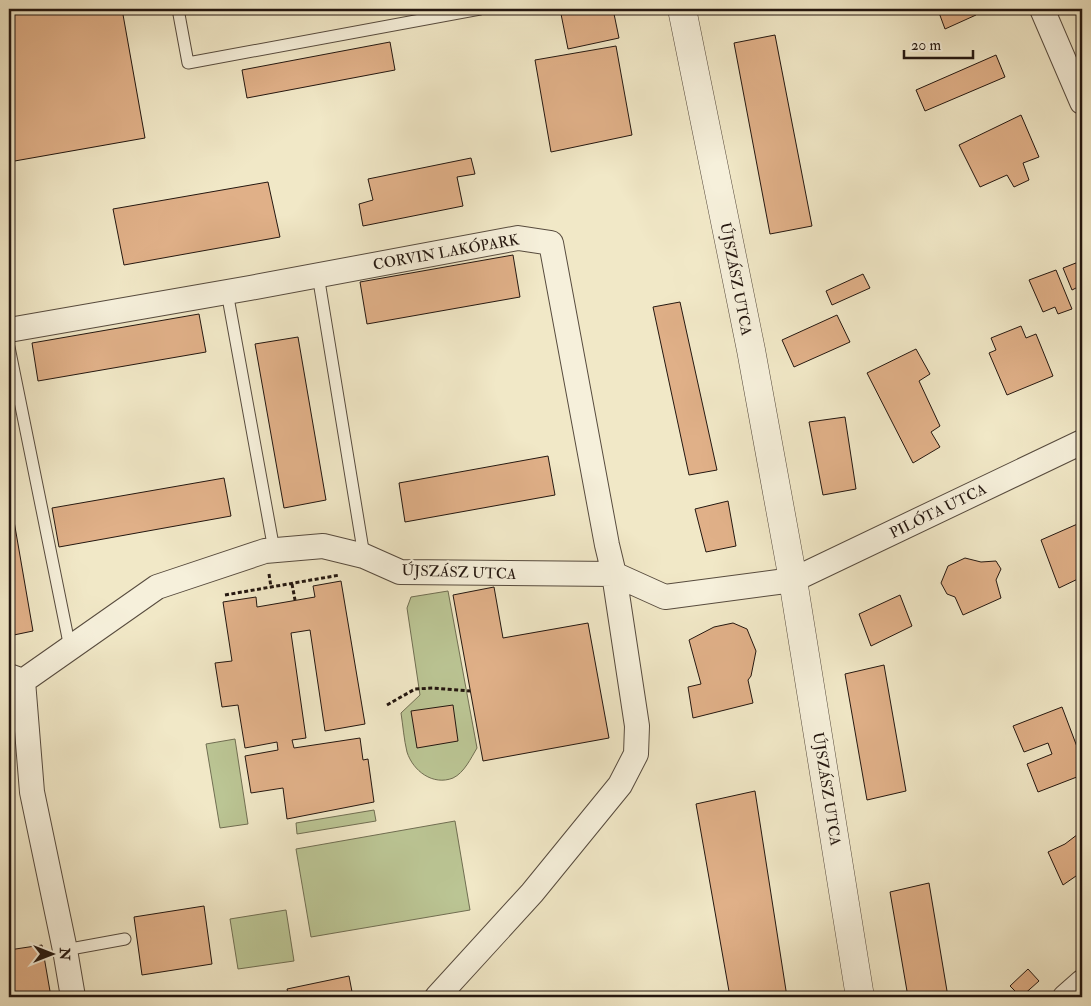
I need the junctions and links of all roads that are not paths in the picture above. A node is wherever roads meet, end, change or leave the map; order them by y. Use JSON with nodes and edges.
{"nodes":[{"id":1,"x":178,"y":9,"type":"edge"},
{"id":2,"x":480,"y":9,"type":"edge"},
{"id":3,"x":682,"y":9,"type":"edge"},
{"id":4,"x":1042,"y":9,"type":"edge"},
{"id":5,"x":1082,"y":102,"type":"edge"},
{"id":6,"x":318,"y":275,"type":"junction"},
{"id":7,"x":227,"y":292,"type":"junction"},
{"id":8,"x":9,"y":330,"type":"edge"},
{"id":9,"x":9,"y":347,"type":"edge"},
{"id":10,"x":1082,"y":442,"type":"edge"},
{"id":11,"x":274,"y":550,"type":"junction"},
{"id":12,"x":364,"y":556,"type":"junction"},
{"id":13,"x":614,"y":574,"type":"junction"},
{"id":14,"x":793,"y":580,"type":"junction"},
{"id":15,"x":70,"y":648,"type":"junction"},
{"id":16,"x":16,"y":678,"type":"edge"},
{"id":17,"x":125,"y":939,"type":"dead end"},
{"id":18,"x":65,"y":950,"type":"junction"},
{"id":19,"x":1082,"y":982,"type":"edge"},
{"id":20,"x":73,"y":997,"type":"edge"},
{"id":21,"x":436,"y":997,"type":"edge"},
{"id":22,"x":860,"y":997,"type":"edge"},
{"id":23,"x":1065,"y":997,"type":"edge"}],
"edges":[{"from":1,"to":2,"type":"lane"},
{"from":3,"to":14,"type":"street","name":"ÚJSZÁSZ UTCA"},
{"from":4,"to":5,"type":"street"},
{"from":6,"to":7,"type":"street","name":"CORVIN LAKÓPARK"},
{"from":6,"to":12,"type":"lane"},
{"from":6,"to":13,"type":"street","name":"CORVIN LAKÓPARK"},
{"from":7,"to":8,"type":"street","name":"CORVIN LAKÓPARK"},
{"from":7,"to":11,"type":"lane"},
{"from":9,"to":15,"type":"lane"},
{"from":10,"to":14,"type":"street","name":"PILÓTA UTCA"},
{"from":11,"to":12,"type":"street","name":"ÚJSZÁSZ UTCA"},
{"from":11,"to":15,"type":"street","name":"ÚJSZÁSZ UTCA"},
{"from":12,"to":13,"type":"street","name":"ÚJSZÁSZ UTCA"},
{"from":13,"to":14,"type":"street","name":"ÚJSZÁSZ UTCA"},
{"from":13,"to":21,"type":"street"},
{"from":14,"to":22,"type":"street","name":"ÚJSZÁSZ UTCA"},
{"from":15,"to":16,"type":"street","name":"ÚJSZÁSZ UTCA"},
{"from":16,"to":18,"type":"street"},
{"from":17,"to":18,"type":"lane"},
{"from":18,"to":20,"type":"street"},
{"from":19,"to":23,"type":"street"}]}
